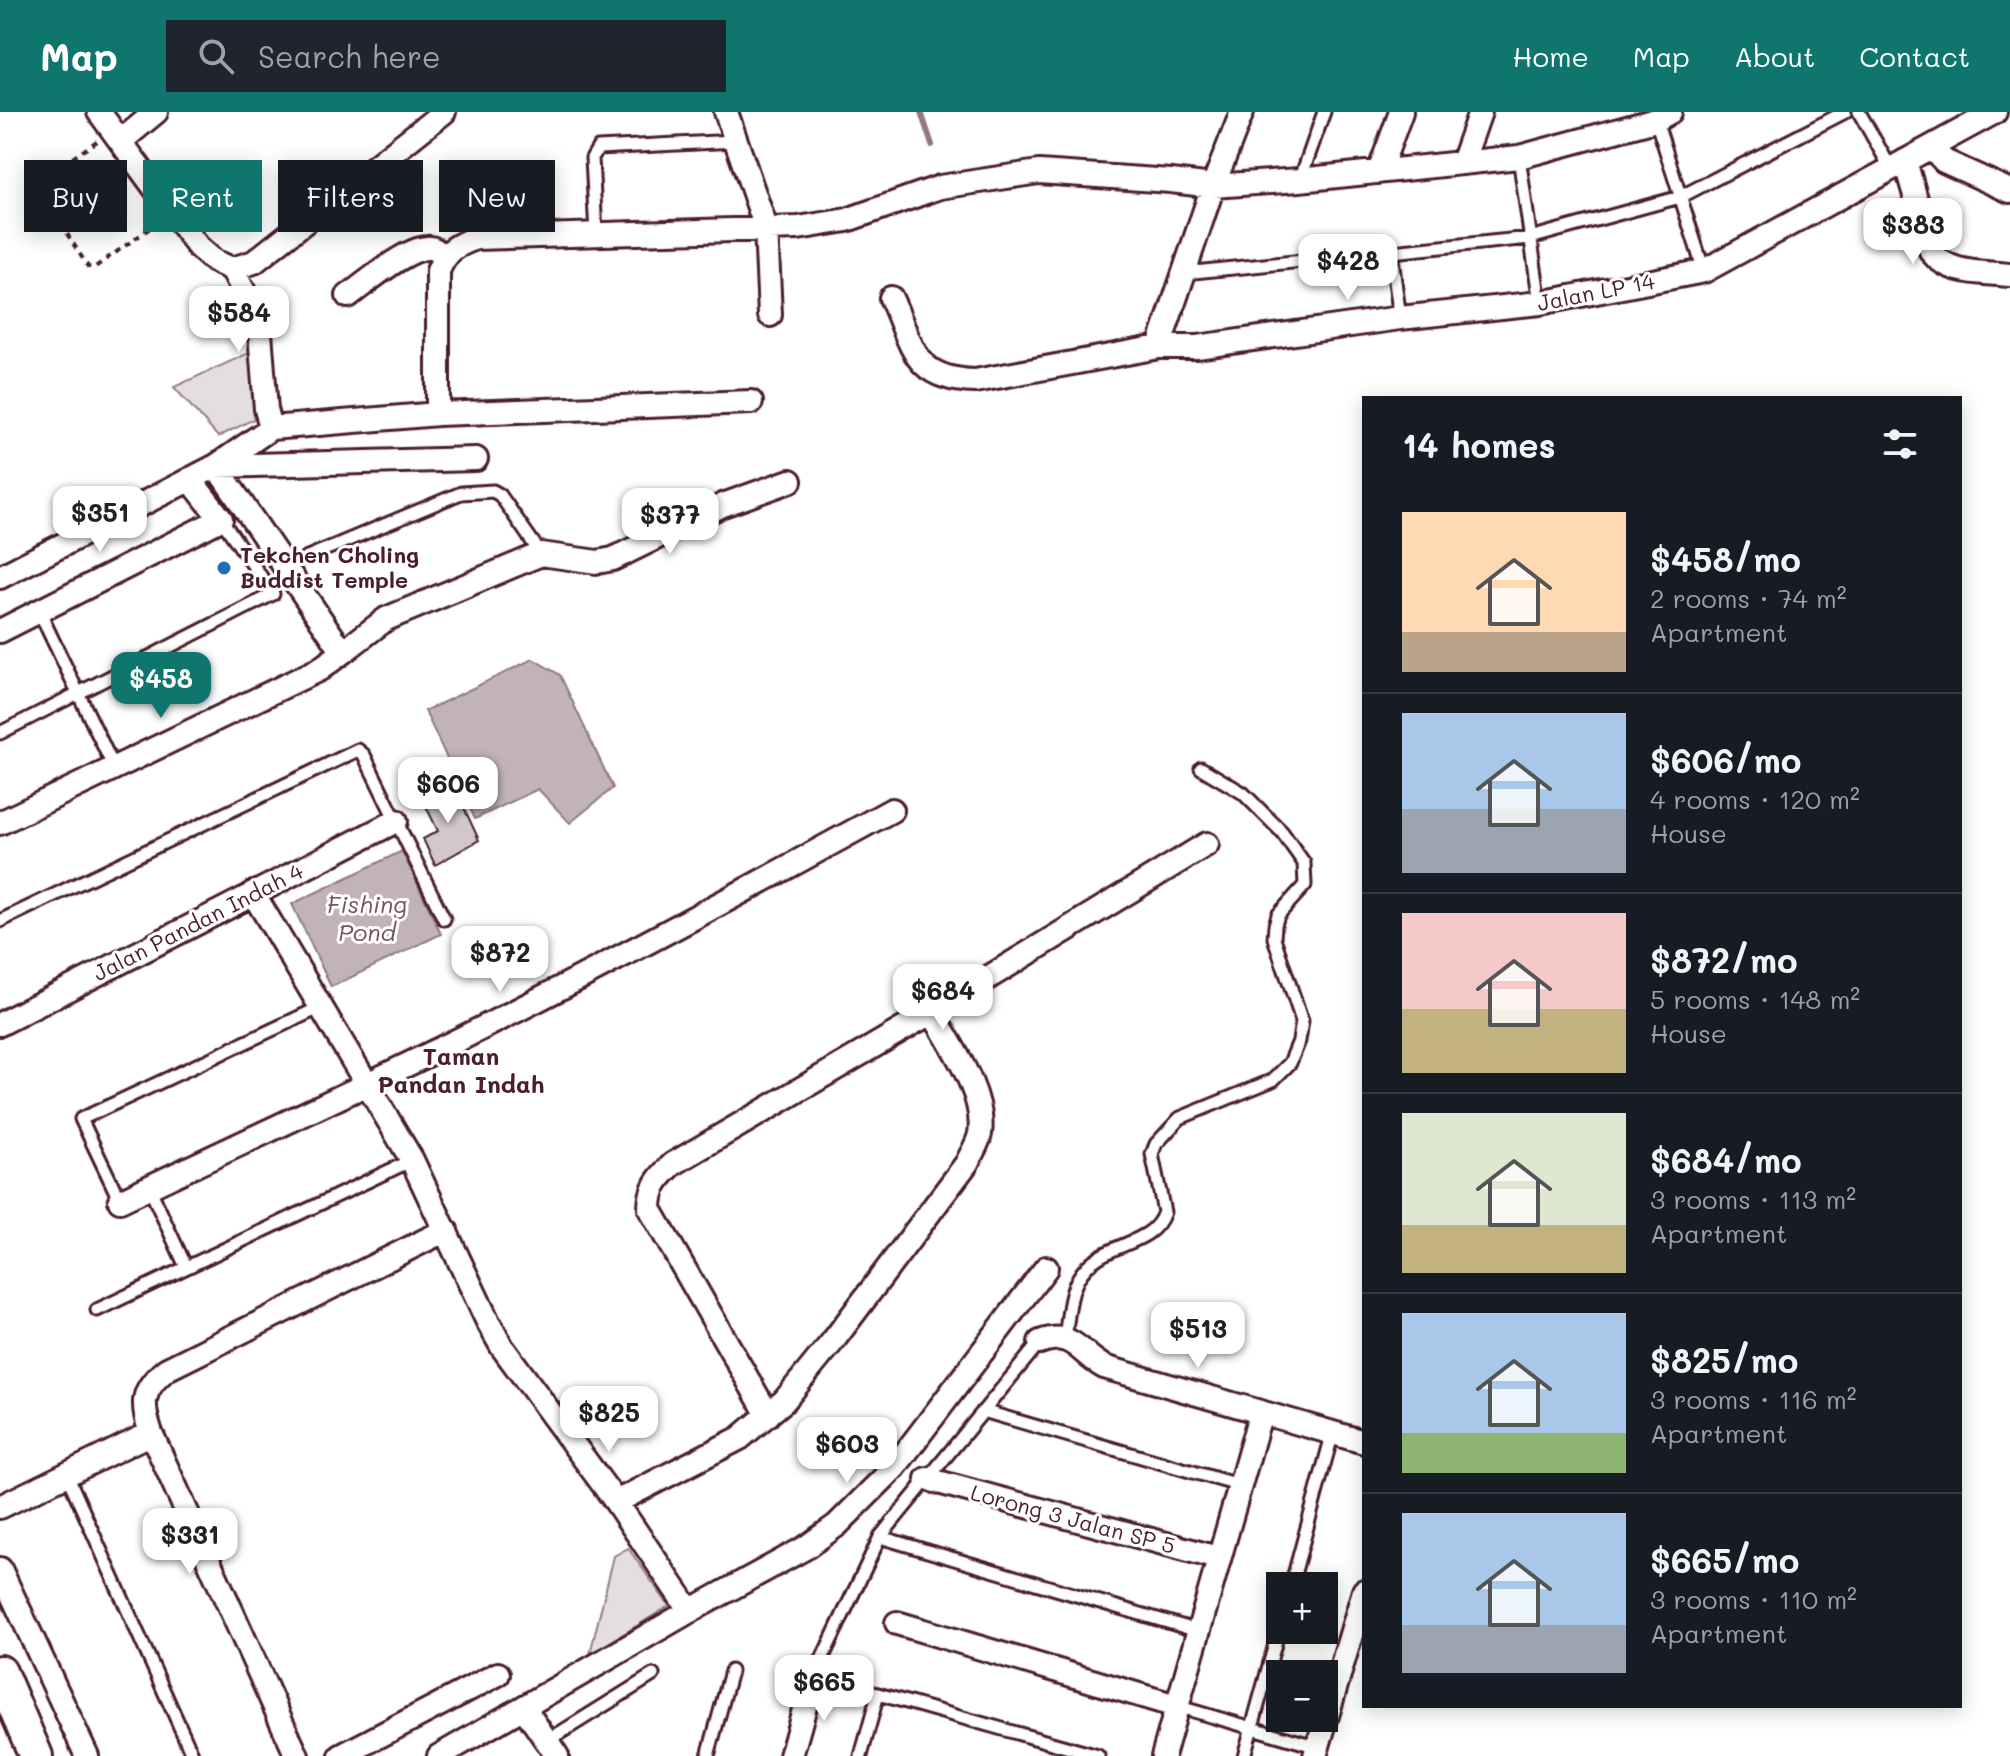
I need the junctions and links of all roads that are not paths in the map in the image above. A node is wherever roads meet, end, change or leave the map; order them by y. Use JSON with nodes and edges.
{"nodes":[{"id":1,"x":156,"y":112,"type":"edge"},
{"id":2,"x":444,"y":112,"type":"edge"},
{"id":3,"x":726,"y":112,"type":"edge"},
{"id":4,"x":1242,"y":112,"type":"edge"},
{"id":5,"x":1324,"y":112,"type":"edge"},
{"id":6,"x":1401,"y":112,"type":"edge"},
{"id":7,"x":1480,"y":112,"type":"edge"},
{"id":8,"x":1845,"y":112,"type":"edge"},
{"id":9,"x":1859,"y":112,"type":"edge"},
{"id":10,"x":1995,"y":112,"type":"edge"},
{"id":11,"x":1663,"y":116,"type":"edge"},
{"id":12,"x":111,"y":128,"type":"edge"},
{"id":13,"x":736,"y":141,"type":"junction"},
{"id":14,"x":1931,"y":147,"type":"junction"},
{"id":15,"x":1519,"y":157,"type":"junction"},
{"id":16,"x":1462,"y":163,"type":"junction"},
{"id":17,"x":1898,"y":165,"type":"junction"},
{"id":18,"x":1379,"y":172,"type":"junction"},
{"id":19,"x":1299,"y":180,"type":"junction"},
{"id":20,"x":1213,"y":186,"type":"junction"},
{"id":21,"x":2010,"y":191,"type":"edge"},
{"id":22,"x":1680,"y":197,"type":"junction"},
{"id":23,"x":766,"y":228,"type":"junction"},
{"id":24,"x":596,"y":234,"type":"junction"},
{"id":25,"x":1530,"y":238,"type":"junction"},
{"id":26,"x":1391,"y":252,"type":"junction"},
{"id":27,"x":443,"y":257,"type":"junction"},
{"id":28,"x":232,"y":269,"type":"junction"},
{"id":29,"x":1704,"y":271,"type":"junction"},
{"id":30,"x":1183,"y":273,"type":"junction"},
{"id":31,"x":2010,"y":275,"type":"edge"},
{"id":32,"x":348,"y":296,"type":"dead end"},
{"id":33,"x":891,"y":298,"type":"dead end"},
{"id":34,"x":1540,"y":303,"type":"junction"},
{"id":35,"x":770,"y":315,"type":"dead end"},
{"id":36,"x":1400,"y":318,"type":"junction"},
{"id":37,"x":1159,"y":347,"type":"junction"},
{"id":38,"x":751,"y":402,"type":"dead end"},
{"id":39,"x":438,"y":414,"type":"junction"},
{"id":40,"x":271,"y":428,"type":"junction"},
{"id":41,"x":476,"y":459,"type":"dead end"},
{"id":42,"x":216,"y":466,"type":"junction"},
{"id":43,"x":190,"y":479,"type":"junction"},
{"id":44,"x":790,"y":481,"type":"dead end"},
{"id":45,"x":221,"y":519,"type":"junction"},
{"id":46,"x":541,"y":554,"type":"junction"},
{"id":47,"x":305,"y":558,"type":"dead end"},
{"id":48,"x":0,"y":577,"type":"edge"},
{"id":49,"x":39,"y":611,"type":"junction"},
{"id":50,"x":0,"y":631,"type":"edge"},
{"id":51,"x":343,"y":652,"type":"junction"},
{"id":52,"x":80,"y":694,"type":"junction"},
{"id":53,"x":0,"y":733,"type":"edge"},
{"id":54,"x":114,"y":768,"type":"junction"},
{"id":55,"x":1201,"y":768,"type":"dead end"},
{"id":56,"x":892,"y":810,"type":"dead end"},
{"id":57,"x":396,"y":821,"type":"junction"},
{"id":58,"x":0,"y":823,"type":"edge"},
{"id":59,"x":1207,"y":844,"type":"dead end"},
{"id":60,"x":253,"y":893,"type":"junction"},
{"id":61,"x":444,"y":919,"type":"dead end"},
{"id":62,"x":0,"y":921,"type":"edge"},
{"id":63,"x":322,"y":1007,"type":"junction"},
{"id":64,"x":932,"y":1012,"type":"junction"},
{"id":65,"x":0,"y":1024,"type":"edge"},
{"id":66,"x":369,"y":1084,"type":"junction"},
{"id":67,"x":412,"y":1160,"type":"junction"},
{"id":68,"x":149,"y":1187,"type":"junction"},
{"id":69,"x":120,"y":1201,"type":"joint"},
{"id":70,"x":446,"y":1230,"type":"junction"},
{"id":71,"x":186,"y":1267,"type":"junction"},
{"id":72,"x":1046,"y":1268,"type":"dead end"},
{"id":73,"x":97,"y":1310,"type":"dead end"},
{"id":74,"x":1065,"y":1338,"type":"junction"},
{"id":75,"x":1040,"y":1342,"type":"joint"},
{"id":76,"x":983,"y":1411,"type":"junction"},
{"id":77,"x":1261,"y":1412,"type":"junction"},
{"id":78,"x":768,"y":1415,"type":"junction"},
{"id":79,"x":1333,"y":1432,"type":"junction"},
{"id":80,"x":151,"y":1433,"type":"junction"},
{"id":81,"x":1362,"y":1441,"type":"edge"},
{"id":82,"x":67,"y":1475,"type":"junction"},
{"id":83,"x":927,"y":1479,"type":"junction"},
{"id":84,"x":1238,"y":1485,"type":"junction"},
{"id":85,"x":616,"y":1502,"type":"junction"},
{"id":86,"x":0,"y":1507,"type":"edge"},
{"id":87,"x":880,"y":1537,"type":"junction"},
{"id":88,"x":1218,"y":1558,"type":"junction"},
{"id":89,"x":0,"y":1569,"type":"edge"},
{"id":90,"x":1295,"y":1572,"type":"edge"},
{"id":91,"x":1362,"y":1598,"type":"edge"},
{"id":92,"x":690,"y":1611,"type":"junction"},
{"id":93,"x":897,"y":1623,"type":"dead end"},
{"id":94,"x":1198,"y":1631,"type":"junction"},
{"id":95,"x":1275,"y":1644,"type":"edge"},
{"id":96,"x":731,"y":1671,"type":"dead end"},
{"id":97,"x":0,"y":1672,"type":"edge"},
{"id":98,"x":498,"y":1674,"type":"dead end"},
{"id":99,"x":653,"y":1675,"type":"dead end"},
{"id":100,"x":813,"y":1678,"type":"junction"},
{"id":101,"x":878,"y":1694,"type":"junction"},
{"id":102,"x":1176,"y":1706,"type":"junction"},
{"id":103,"x":524,"y":1708,"type":"junction"},
{"id":104,"x":1252,"y":1727,"type":"junction"},
{"id":105,"x":552,"y":1749,"type":"edge"},
{"id":106,"x":1317,"y":1751,"type":"edge"},
{"id":107,"x":36,"y":1756,"type":"edge"},
{"id":108,"x":87,"y":1756,"type":"edge"},
{"id":109,"x":193,"y":1756,"type":"edge"},
{"id":110,"x":297,"y":1756,"type":"edge"},
{"id":111,"x":341,"y":1756,"type":"edge"},
{"id":112,"x":439,"y":1756,"type":"edge"},
{"id":113,"x":708,"y":1756,"type":"edge"},
{"id":114,"x":791,"y":1756,"type":"edge"},
{"id":115,"x":861,"y":1756,"type":"edge"},
{"id":116,"x":1098,"y":1756,"type":"edge"},
{"id":117,"x":1163,"y":1756,"type":"edge"},
{"id":118,"x":1244,"y":1756,"type":"edge"}],
"edges":[{"from":1,"to":12,"type":"street"},
{"from":2,"to":28,"type":"street"},
{"from":3,"to":13,"type":"street"},
{"from":4,"to":20,"type":"street"},
{"from":5,"to":19,"type":"lane"},
{"from":6,"to":18,"type":"street"},
{"from":7,"to":16,"type":"street"},
{"from":8,"to":22,"type":"lane"},
{"from":9,"to":17,"type":"lane"},
{"from":10,"to":14,"type":"street","name":"Jalan LP 14"},
{"from":11,"to":15,"type":"street"},
{"from":11,"to":22,"type":"lane"},
{"from":12,"to":28,"type":"street"},
{"from":13,"to":23,"type":"street"},
{"from":13,"to":24,"type":"lane"},
{"from":14,"to":17,"type":"street","name":"Jalan LP 14"},
{"from":14,"to":21,"type":"street"},
{"from":15,"to":16,"type":"street"},
{"from":15,"to":25,"type":"lane"},
{"from":16,"to":18,"type":"street"},
{"from":17,"to":29,"type":"street","name":"Jalan LP 14"},
{"from":17,"to":31,"type":"street"},
{"from":18,"to":19,"type":"street"},
{"from":19,"to":20,"type":"street"},
{"from":20,"to":23,"type":"street"},
{"from":20,"to":30,"type":"street"},
{"from":22,"to":25,"type":"lane"},
{"from":22,"to":29,"type":"lane"},
{"from":23,"to":24,"type":"street"},
{"from":23,"to":35,"type":"street"},
{"from":24,"to":27,"type":"street"},
{"from":25,"to":26,"type":"lane"},
{"from":25,"to":34,"type":"lane"},
{"from":26,"to":30,"type":"lane"},
{"from":26,"to":36,"type":"lane"},
{"from":27,"to":32,"type":"street"},
{"from":27,"to":39,"type":"street"},
{"from":28,"to":40,"type":"street"},
{"from":29,"to":34,"type":"street","name":"Jalan LP 14"},
{"from":30,"to":37,"type":"street"},
{"from":33,"to":37,"type":"street","name":"Jalan LP 14"},
{"from":34,"to":36,"type":"street","name":"Jalan LP 14"},
{"from":36,"to":37,"type":"street","name":"Jalan LP 14"},
{"from":38,"to":39,"type":"street"},
{"from":39,"to":40,"type":"street"},
{"from":40,"to":42,"type":"street"},
{"from":41,"to":42,"type":"street"},
{"from":42,"to":43,"type":"street"},
{"from":42,"to":51,"type":"street"},
{"from":43,"to":45,"type":"street"},
{"from":43,"to":48,"type":"street"},
{"from":44,"to":46,"type":"street"},
{"from":45,"to":49,"type":"street"},
{"from":45,"to":52,"type":"lane"},
{"from":46,"to":47,"type":"lane"},
{"from":46,"to":51,"type":"street"},
{"from":49,"to":50,"type":"street"},
{"from":49,"to":52,"type":"lane"},
{"from":51,"to":54,"type":"street"},
{"from":52,"to":53,"type":"lane"},
{"from":52,"to":54,"type":"lane"},
{"from":54,"to":58,"type":"street"},
{"from":55,"to":74,"type":"lane"},
{"from":56,"to":66,"type":"street"},
{"from":57,"to":60,"type":"street","name":"Jalan Pandan Indah 4"},
{"from":57,"to":61,"type":"lane"},
{"from":57,"to":62,"type":"lane"},
{"from":59,"to":64,"type":"street"},
{"from":60,"to":63,"type":"street"},
{"from":60,"to":65,"type":"street","name":"Jalan Pandan Indah 4"},
{"from":63,"to":66,"type":"street"},
{"from":63,"to":69,"type":"lane"},
{"from":64,"to":78,"type":"street"},
{"from":64,"to":78,"type":"street"},
{"from":66,"to":67,"type":"street"},
{"from":66,"to":68,"type":"street"},
{"from":67,"to":70,"type":"street"},
{"from":67,"to":71,"type":"lane"},
{"from":68,"to":69,"type":"street"},
{"from":68,"to":71,"type":"lane"},
{"from":70,"to":80,"type":"street"},
{"from":70,"to":85,"type":"street"},
{"from":71,"to":73,"type":"lane"},
{"from":72,"to":92,"type":"street"},
{"from":74,"to":75,"type":"street"},
{"from":74,"to":77,"type":"street"},
{"from":75,"to":76,"type":"lane"},
{"from":76,"to":83,"type":"lane"},
{"from":76,"to":84,"type":"lane"},
{"from":77,"to":79,"type":"street"},
{"from":77,"to":84,"type":"street"},
{"from":78,"to":85,"type":"street"},
{"from":79,"to":81,"type":"street"},
{"from":79,"to":90,"type":"lane"},
{"from":80,"to":82,"type":"street"},
{"from":80,"to":110,"type":"street"},
{"from":82,"to":86,"type":"street"},
{"from":82,"to":109,"type":"lane"},
{"from":83,"to":87,"type":"lane"},
{"from":83,"to":88,"type":"street","name":"Lorong 3 Jalan SP 5"},
{"from":84,"to":88,"type":"street"},
{"from":85,"to":92,"type":"street"},
{"from":87,"to":94,"type":"lane"},
{"from":87,"to":100,"type":"lane"},
{"from":88,"to":94,"type":"street"},
{"from":89,"to":108,"type":"street"},
{"from":91,"to":106,"type":"street"},
{"from":92,"to":103,"type":"street"},
{"from":93,"to":102,"type":"street"},
{"from":94,"to":102,"type":"street"},
{"from":95,"to":104,"type":"lane"},
{"from":96,"to":113,"type":"lane"},
{"from":97,"to":107,"type":"street"},
{"from":98,"to":111,"type":"street"},
{"from":99,"to":105,"type":"lane"},
{"from":100,"to":101,"type":"lane"},
{"from":100,"to":114,"type":"street"},
{"from":101,"to":115,"type":"lane"},
{"from":101,"to":116,"type":"lane"},
{"from":102,"to":104,"type":"lane"},
{"from":102,"to":117,"type":"street"},
{"from":103,"to":105,"type":"street"},
{"from":103,"to":112,"type":"street"},
{"from":104,"to":106,"type":"lane"},
{"from":104,"to":118,"type":"lane"}]}
